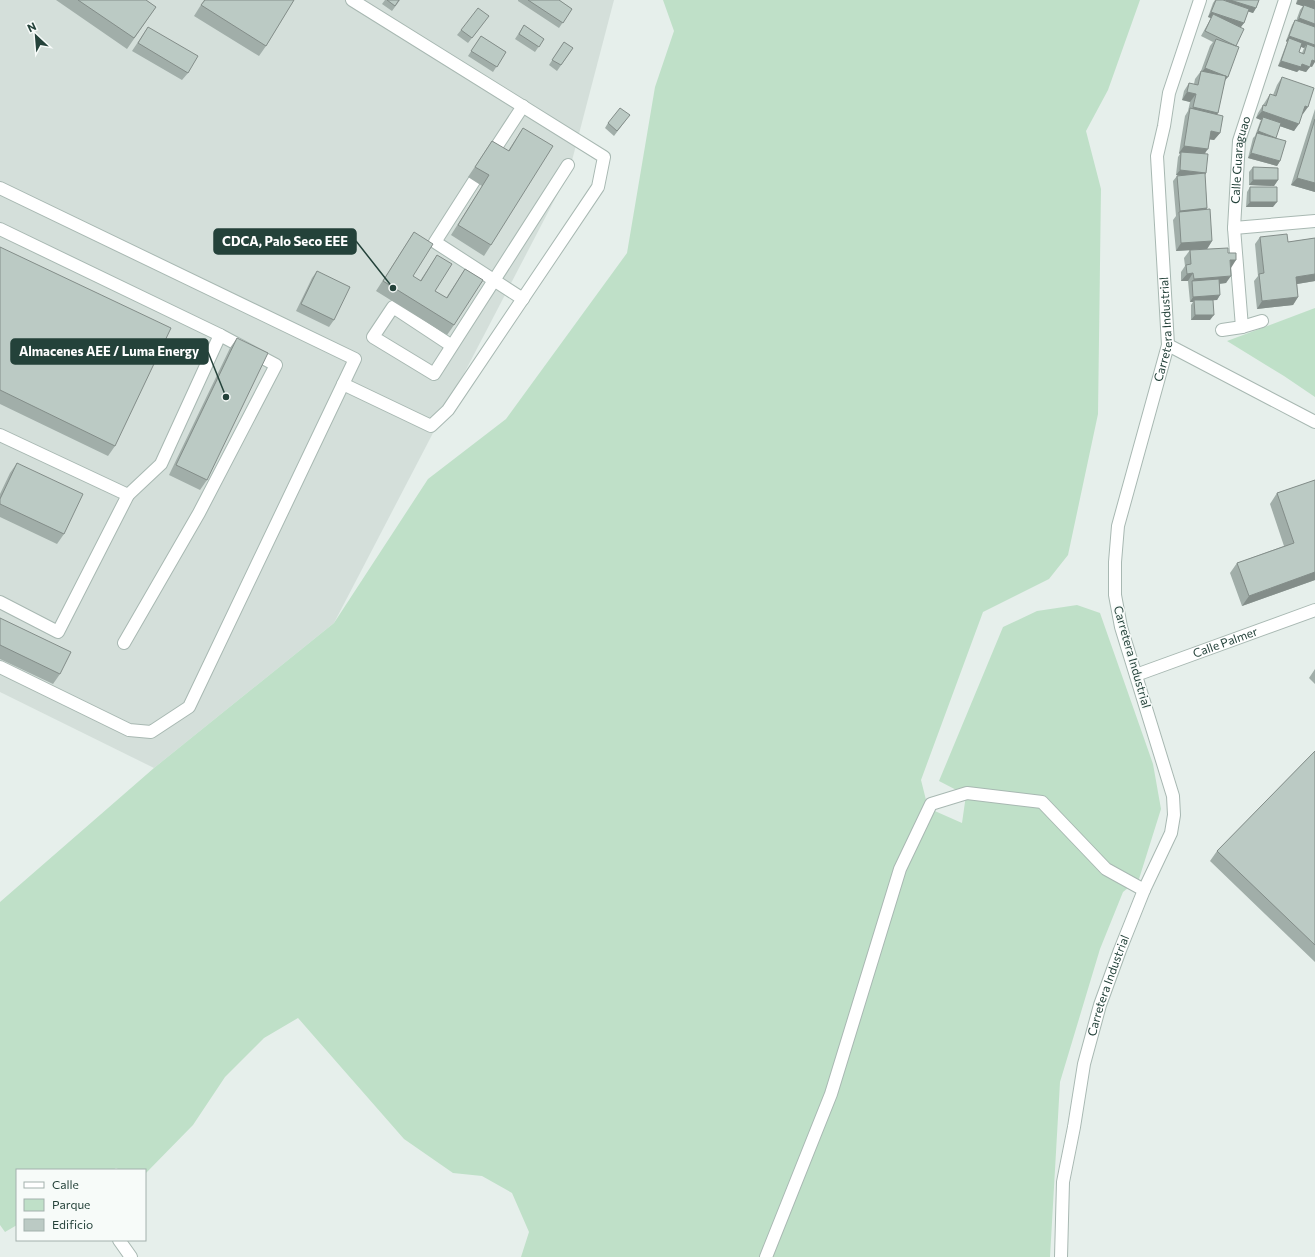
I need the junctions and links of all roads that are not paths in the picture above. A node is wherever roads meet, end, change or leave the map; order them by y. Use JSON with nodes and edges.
{"nodes":[{"id":1,"x":352,"y":0,"type":"edge"},
{"id":2,"x":1200,"y":0,"type":"edge"},
{"id":3,"x":1285,"y":0,"type":"edge"},
{"id":4,"x":523,"y":106,"type":"junction"},
{"id":5,"x":491,"y":155,"type":"edge"},
{"id":6,"x":568,"y":165,"type":"dead end"},
{"id":7,"x":474,"y":181,"type":"dead end"},
{"id":8,"x":0,"y":188,"type":"edge"},
{"id":9,"x":1315,"y":221,"type":"edge"},
{"id":10,"x":1234,"y":228,"type":"junction"},
{"id":11,"x":0,"y":229,"type":"edge"},
{"id":12,"x":493,"y":280,"type":"junction"},
{"id":13,"x":523,"y":299,"type":"junction"},
{"id":14,"x":1262,"y":321,"type":"dead end"},
{"id":15,"x":1242,"y":326,"type":"junction"},
{"id":16,"x":1222,"y":330,"type":"dead end"},
{"id":17,"x":220,"y":335,"type":"junction"},
{"id":18,"x":1168,"y":345,"type":"junction"},
{"id":19,"x":452,"y":346,"type":"junction"},
{"id":20,"x":343,"y":384,"type":"junction"},
{"id":21,"x":1315,"y":422,"type":"edge"},
{"id":22,"x":0,"y":435,"type":"edge"},
{"id":23,"x":128,"y":495,"type":"junction"},
{"id":24,"x":0,"y":602,"type":"edge"},
{"id":25,"x":1315,"y":610,"type":"edge"},
{"id":26,"x":124,"y":643,"type":"dead end"},
{"id":27,"x":0,"y":667,"type":"edge"},
{"id":28,"x":1136,"y":675,"type":"junction"},
{"id":29,"x":1144,"y":890,"type":"junction"},
{"id":30,"x":120,"y":1241,"type":"edge"},
{"id":31,"x":131,"y":1257,"type":"edge"},
{"id":32,"x":766,"y":1257,"type":"edge"},
{"id":33,"x":1061,"y":1257,"type":"edge"}],
"edges":[{"from":1,"to":4,"type":"street"},
{"from":2,"to":18,"type":"street","name":"Carretera Industrial"},
{"from":3,"to":10,"type":"street","name":"Calle Guaraguao"},
{"from":4,"to":5,"type":"street"},
{"from":4,"to":13,"type":"street"},
{"from":6,"to":12,"type":"street"},
{"from":7,"to":12,"type":"street"},
{"from":8,"to":20,"type":"street"},
{"from":9,"to":10,"type":"street"},
{"from":10,"to":15,"type":"street","name":"Calle Guaraguao"},
{"from":11,"to":17,"type":"street"},
{"from":12,"to":13,"type":"street"},
{"from":12,"to":19,"type":"street"},
{"from":13,"to":20,"type":"street"},
{"from":14,"to":15,"type":"street"},
{"from":15,"to":16,"type":"street"},
{"from":17,"to":23,"type":"street"},
{"from":17,"to":26,"type":"street"},
{"from":18,"to":21,"type":"street"},
{"from":18,"to":28,"type":"street","name":"Carretera Industrial"},
{"from":19,"to":19,"type":"street"},
{"from":20,"to":27,"type":"street"},
{"from":22,"to":23,"type":"street"},
{"from":23,"to":24,"type":"street"},
{"from":25,"to":28,"type":"street","name":"Calle Palmer"},
{"from":28,"to":29,"type":"street","name":"Carretera Industrial"},
{"from":29,"to":32,"type":"street"},
{"from":29,"to":33,"type":"street","name":"Carretera Industrial"},
{"from":30,"to":31,"type":"street"}]}
